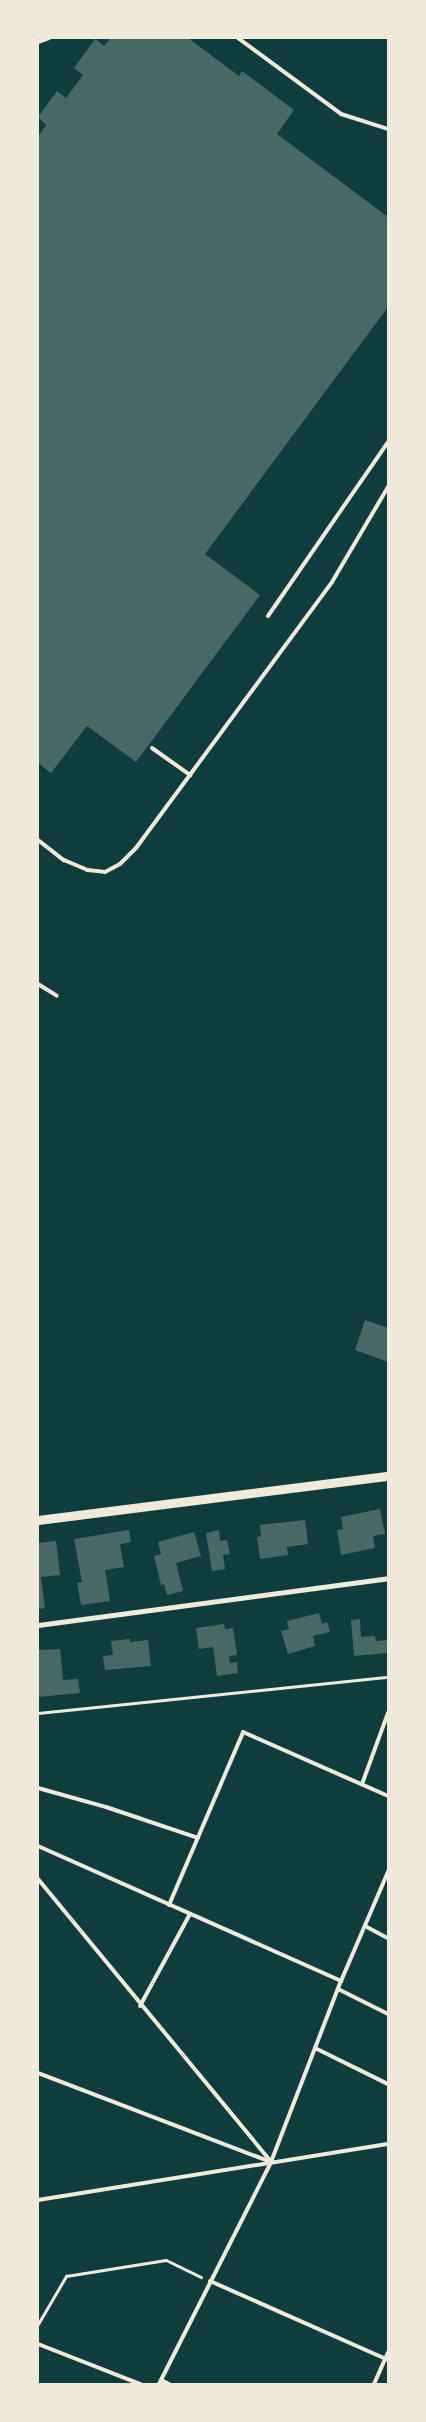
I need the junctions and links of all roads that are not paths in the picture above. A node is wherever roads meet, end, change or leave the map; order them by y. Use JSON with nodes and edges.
{"nodes":[{"id":1,"x":49,"y":38,"type":"edge"},
{"id":2,"x":238,"y":38,"type":"edge"},
{"id":3,"x":38,"y":42,"type":"edge"},
{"id":4,"x":388,"y":129,"type":"edge"},
{"id":5,"x":388,"y":442,"type":"edge"},
{"id":6,"x":388,"y":487,"type":"edge"},
{"id":7,"x":268,"y":616,"type":"dead end"},
{"id":8,"x":152,"y":748,"type":"dead end"},
{"id":9,"x":190,"y":775,"type":"junction"},
{"id":10,"x":38,"y":840,"type":"edge"},
{"id":11,"x":38,"y":984,"type":"edge"},
{"id":12,"x":57,"y":996,"type":"dead end"},
{"id":13,"x":388,"y":1476,"type":"edge"},
{"id":14,"x":38,"y":1520,"type":"edge"},
{"id":15,"x":388,"y":1578,"type":"edge"},
{"id":16,"x":38,"y":1625,"type":"edge"},
{"id":17,"x":388,"y":1713,"type":"edge"},
{"id":18,"x":362,"y":1784,"type":"junction"},
{"id":19,"x":38,"y":1788,"type":"edge"},
{"id":20,"x":388,"y":1796,"type":"edge"},
{"id":21,"x":198,"y":1838,"type":"junction"},
{"id":22,"x":38,"y":1846,"type":"edge"},
{"id":23,"x":388,"y":1872,"type":"edge"},
{"id":24,"x":38,"y":1880,"type":"edge"},
{"id":25,"x":169,"y":1905,"type":"junction"},
{"id":26,"x":190,"y":1914,"type":"junction"},
{"id":27,"x":365,"y":1926,"type":"junction"},
{"id":28,"x":388,"y":1938,"type":"edge"},
{"id":29,"x":341,"y":1980,"type":"junction"},
{"id":30,"x":338,"y":1989,"type":"junction"},
{"id":31,"x":140,"y":2006,"type":"junction"},
{"id":32,"x":388,"y":2014,"type":"edge"},
{"id":33,"x":315,"y":2048,"type":"junction"},
{"id":34,"x":38,"y":2073,"type":"edge"},
{"id":35,"x":388,"y":2084,"type":"edge"},
{"id":36,"x":388,"y":2144,"type":"edge"},
{"id":37,"x":271,"y":2162,"type":"junction"},
{"id":38,"x":38,"y":2200,"type":"edge"},
{"id":39,"x":210,"y":2281,"type":"junction"},
{"id":40,"x":38,"y":2344,"type":"edge"},
{"id":41,"x":388,"y":2352,"type":"edge"},
{"id":42,"x":387,"y":2359,"type":"edge"},
{"id":43,"x":160,"y":2382,"type":"edge"},
{"id":44,"x":140,"y":2384,"type":"edge"},
{"id":45,"x":169,"y":2384,"type":"edge"},
{"id":46,"x":374,"y":2384,"type":"edge"}],
"edges":[{"from":1,"to":3,"type":"lane"},
{"from":2,"to":4,"type":"lane"},
{"from":5,"to":7,"type":"lane"},
{"from":6,"to":9,"type":"lane"},
{"from":8,"to":9,"type":"lane"},
{"from":9,"to":10,"type":"lane"},
{"from":11,"to":12,"type":"lane"},
{"from":13,"to":14,"type":"street"},
{"from":15,"to":16,"type":"street"},
{"from":17,"to":18,"type":"lane"},
{"from":18,"to":20,"type":"lane"},
{"from":18,"to":21,"type":"lane"},
{"from":19,"to":21,"type":"lane"},
{"from":21,"to":25,"type":"lane"},
{"from":22,"to":25,"type":"lane"},
{"from":23,"to":27,"type":"lane"},
{"from":24,"to":31,"type":"lane"},
{"from":25,"to":26,"type":"lane"},
{"from":26,"to":29,"type":"lane"},
{"from":26,"to":31,"type":"lane"},
{"from":27,"to":28,"type":"lane"},
{"from":27,"to":29,"type":"lane"},
{"from":29,"to":30,"type":"lane"},
{"from":30,"to":32,"type":"lane"},
{"from":30,"to":33,"type":"lane"},
{"from":31,"to":37,"type":"lane"},
{"from":33,"to":35,"type":"lane"},
{"from":33,"to":37,"type":"lane"},
{"from":34,"to":37,"type":"lane"},
{"from":36,"to":37,"type":"lane"},
{"from":37,"to":38,"type":"lane"},
{"from":37,"to":39,"type":"lane"},
{"from":39,"to":42,"type":"lane"},
{"from":39,"to":43,"type":"lane"},
{"from":40,"to":44,"type":"lane"},
{"from":41,"to":42,"type":"lane"},
{"from":42,"to":46,"type":"lane"},
{"from":43,"to":45,"type":"lane"}]}
